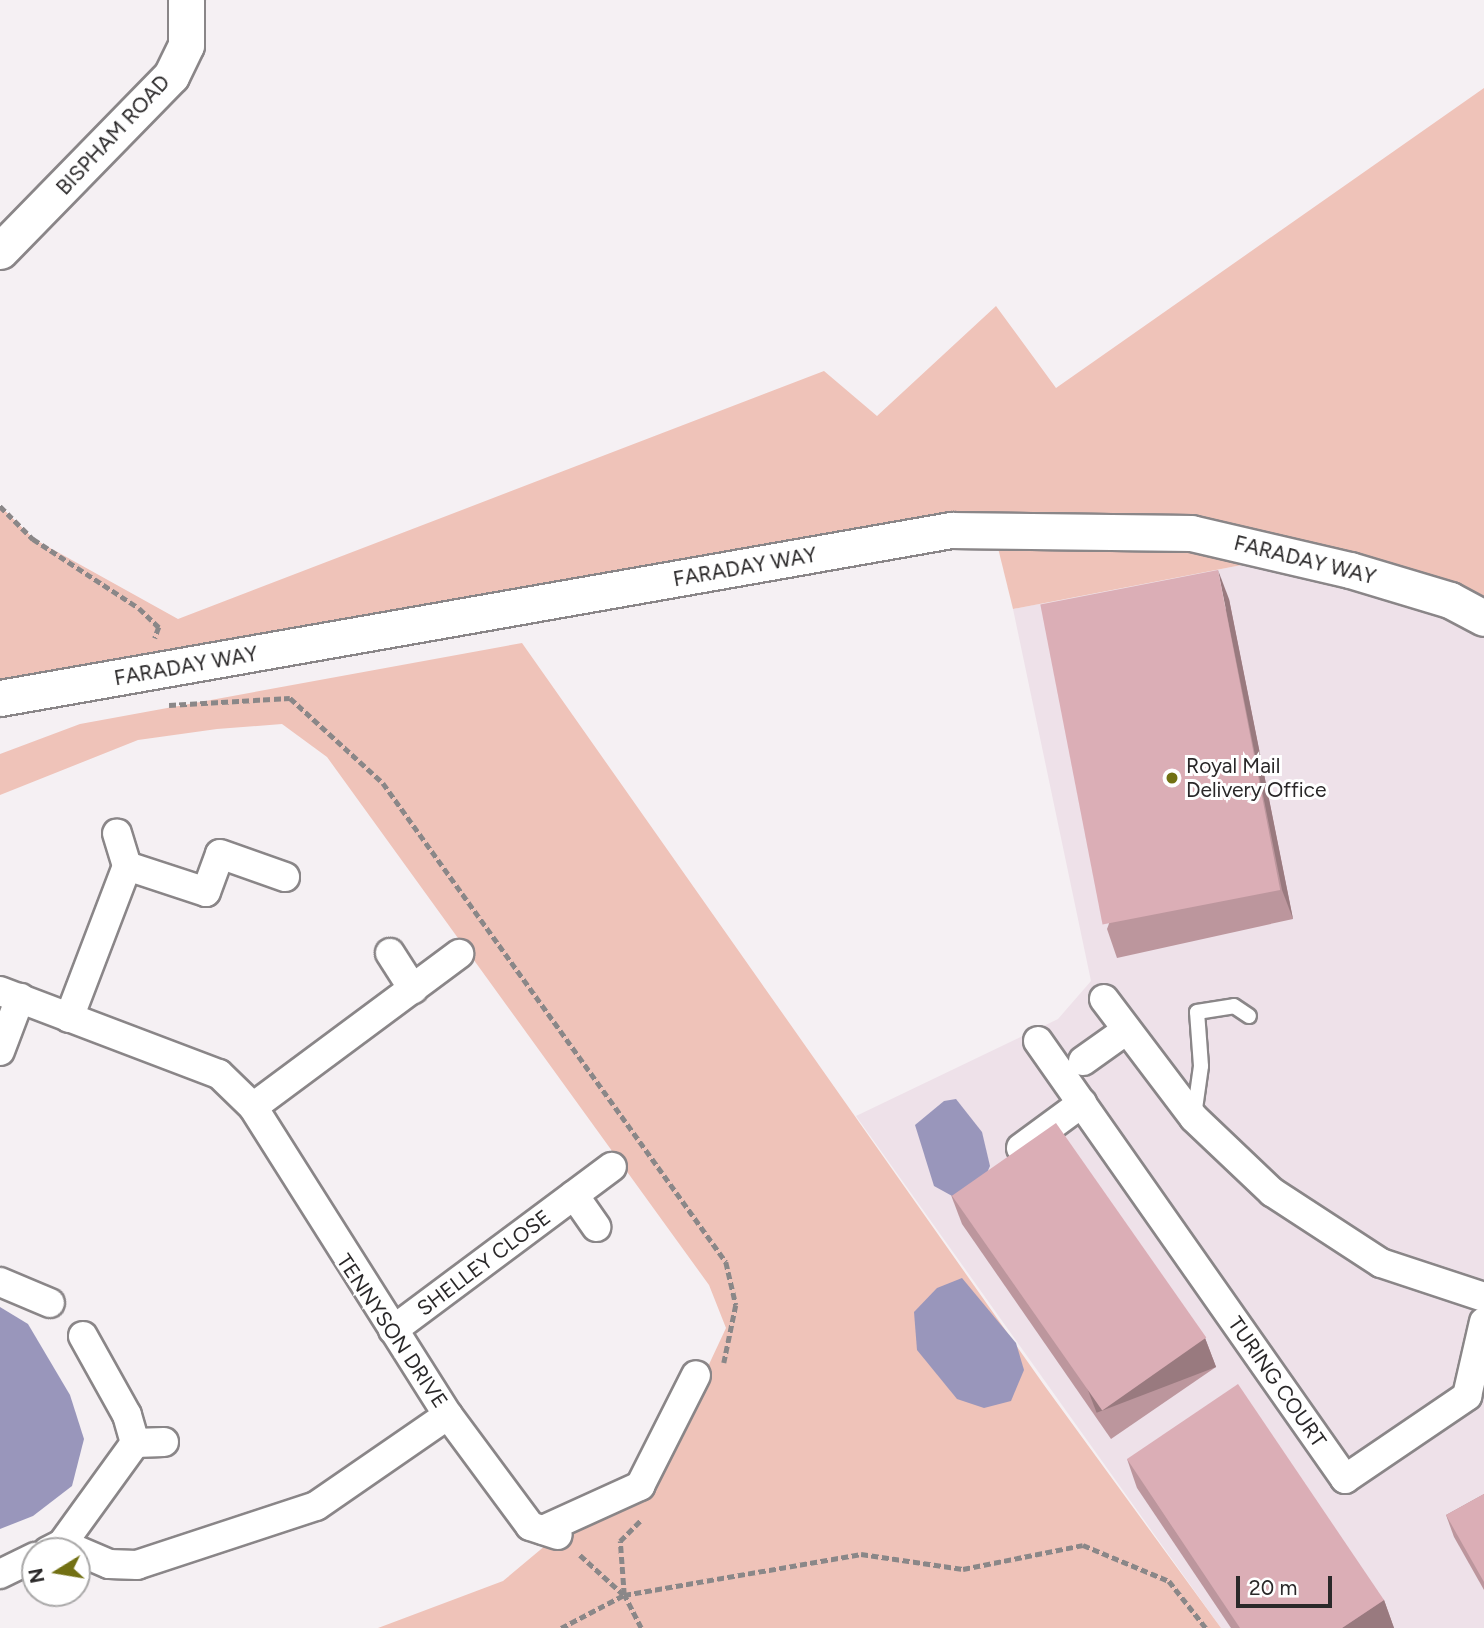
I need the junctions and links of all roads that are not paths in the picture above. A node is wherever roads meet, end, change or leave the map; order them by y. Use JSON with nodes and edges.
{"nodes":[{"id":1,"x":186,"y":0,"type":"edge"},
{"id":2,"x":0,"y":251,"type":"edge"},
{"id":3,"x":1484,"y":618,"type":"edge"},
{"id":4,"x":0,"y":698,"type":"edge"},
{"id":5,"x":117,"y":833,"type":"dead end"},
{"id":6,"x":127,"y":866,"type":"junction"},
{"id":7,"x":285,"y":877,"type":"dead end"},
{"id":8,"x":390,"y":953,"type":"dead end"},
{"id":9,"x":459,"y":954,"type":"dead end"},
{"id":10,"x":413,"y":989,"type":"junction"},
{"id":11,"x":10,"y":994,"type":"edge"},
{"id":12,"x":1104,"y":999,"type":"dead end"},
{"id":13,"x":1249,"y":1016,"type":"dead end"},
{"id":14,"x":69,"y":1018,"type":"junction"},
{"id":15,"x":1125,"y":1031,"type":"junction"},
{"id":16,"x":1038,"y":1041,"type":"dead end"},
{"id":17,"x":0,"y":1051,"type":"edge"},
{"id":18,"x":1083,"y":1061,"type":"dead end"},
{"id":19,"x":1082,"y":1103,"type":"junction"},
{"id":20,"x":253,"y":1107,"type":"junction"},
{"id":21,"x":1194,"y":1118,"type":"junction"},
{"id":22,"x":1021,"y":1148,"type":"edge"},
{"id":23,"x":612,"y":1167,"type":"dead end"},
{"id":24,"x":574,"y":1195,"type":"junction"},
{"id":25,"x":596,"y":1227,"type":"dead end"},
{"id":26,"x":0,"y":1282,"type":"edge"},
{"id":27,"x":1484,"y":1297,"type":"edge"},
{"id":28,"x":50,"y":1303,"type":"dead end"},
{"id":29,"x":1484,"y":1322,"type":"edge"},
{"id":30,"x":393,"y":1330,"type":"junction"},
{"id":31,"x":83,"y":1336,"type":"dead end"},
{"id":32,"x":709,"y":1372,"type":"road end"},
{"id":33,"x":448,"y":1415,"type":"junction"},
{"id":34,"x":164,"y":1442,"type":"dead end"},
{"id":35,"x":135,"y":1443,"type":"junction"},
{"id":36,"x":63,"y":1537,"type":"edge"},
{"id":37,"x":91,"y":1559,"type":"edge"},
{"id":38,"x":21,"y":1564,"type":"edge"},
{"id":39,"x":0,"y":1574,"type":"edge"}],
"edges":[{"from":1,"to":2,"type":"street","name":"BISPHAM ROAD"},
{"from":3,"to":4,"type":"street","name":"FARADAY WAY"},
{"from":5,"to":6,"type":"street"},
{"from":6,"to":7,"type":"street"},
{"from":6,"to":14,"type":"street"},
{"from":8,"to":10,"type":"street"},
{"from":9,"to":10,"type":"street"},
{"from":10,"to":20,"type":"street"},
{"from":11,"to":14,"type":"street","name":"TENNYSON DRIVE"},
{"from":11,"to":17,"type":"street"},
{"from":12,"to":15,"type":"street"},
{"from":13,"to":21,"type":"lane"},
{"from":14,"to":20,"type":"street","name":"TENNYSON DRIVE"},
{"from":15,"to":18,"type":"street"},
{"from":15,"to":21,"type":"street"},
{"from":16,"to":19,"type":"street","name":"TURING COURT"},
{"from":19,"to":22,"type":"street"},
{"from":19,"to":29,"type":"street","name":"TURING COURT"},
{"from":20,"to":30,"type":"street","name":"TENNYSON DRIVE"},
{"from":21,"to":27,"type":"street"},
{"from":23,"to":24,"type":"street","name":"SHELLEY CLOSE"},
{"from":24,"to":25,"type":"street"},
{"from":24,"to":30,"type":"street","name":"SHELLEY CLOSE"},
{"from":26,"to":28,"type":"street"},
{"from":30,"to":33,"type":"street","name":"TENNYSON DRIVE"},
{"from":31,"to":35,"type":"street"},
{"from":32,"to":33,"type":"street"},
{"from":33,"to":37,"type":"street","name":"TENNYSON DRIVE"},
{"from":34,"to":35,"type":"street"},
{"from":35,"to":36,"type":"street"},
{"from":38,"to":39,"type":"street"}]}
